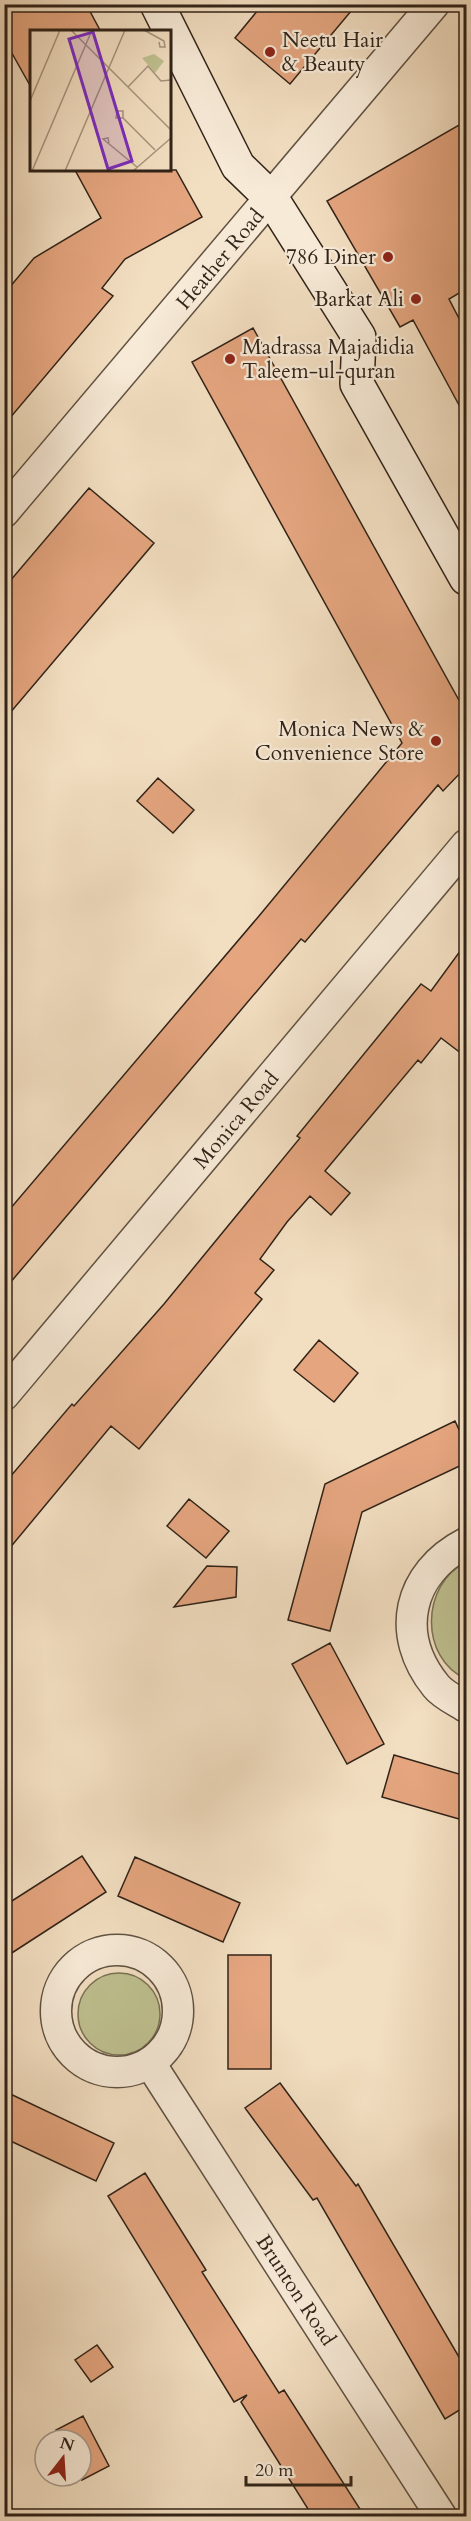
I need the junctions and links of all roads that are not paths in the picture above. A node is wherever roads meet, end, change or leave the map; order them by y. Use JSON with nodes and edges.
{"nodes":[{"id":1,"x":157,"y":4,"type":"edge"},
{"id":2,"x":434,"y":4,"type":"edge"},
{"id":3,"x":170,"y":30,"type":"edge"},
{"id":4,"x":171,"y":32,"type":"edge"},
{"id":5,"x":272,"y":198,"type":"junction"},
{"id":6,"x":4,"y":512,"type":"edge"},
{"id":7,"x":466,"y":578,"type":"edge"},
{"id":8,"x":466,"y":845,"type":"edge"},
{"id":9,"x":4,"y":1395,"type":"edge"},
{"id":10,"x":466,"y":1543,"type":"edge"},
{"id":11,"x":466,"y":1707,"type":"edge"},
{"id":12,"x":150,"y":2063,"type":"junction"},
{"id":13,"x":441,"y":2517,"type":"edge"}],
"edges":[{"from":1,"to":3,"type":"street"},
{"from":2,"to":5,"type":"street","name":"Heather Road"},
{"from":4,"to":5,"type":"street"},
{"from":5,"to":6,"type":"street","name":"Heather Road"},
{"from":5,"to":7,"type":"street"},
{"from":8,"to":9,"type":"street","name":"Monica Road"},
{"from":10,"to":11,"type":"street"},
{"from":12,"to":12,"type":"street"},
{"from":12,"to":13,"type":"street","name":"Brunton Road"}]}
